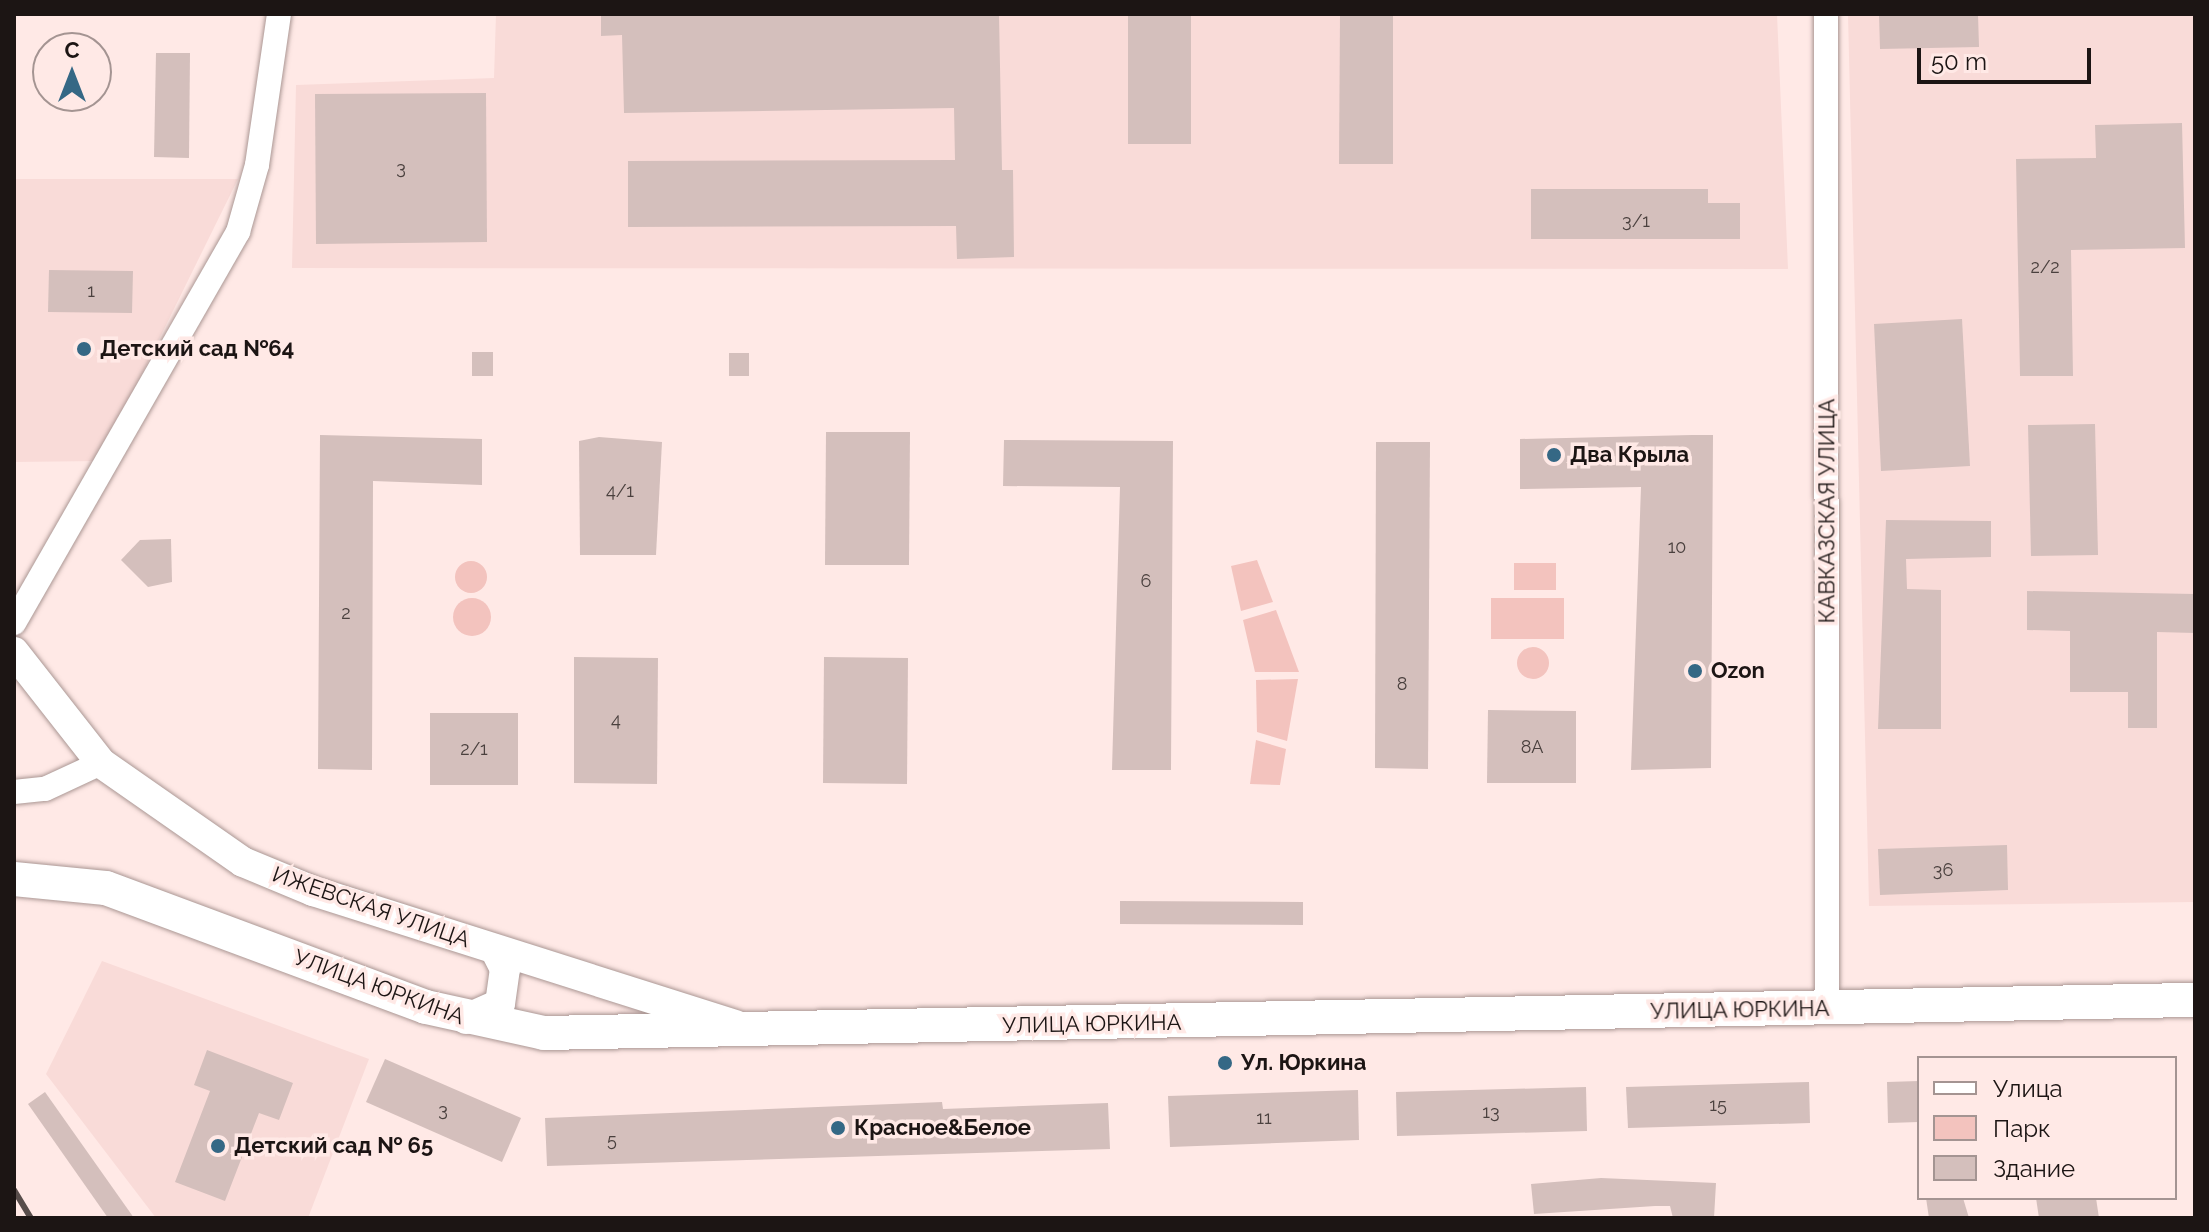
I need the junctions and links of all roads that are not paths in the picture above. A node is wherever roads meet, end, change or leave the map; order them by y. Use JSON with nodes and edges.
{"nodes":[{"id":1,"x":279,"y":14,"type":"edge"},
{"id":2,"x":1826,"y":14,"type":"edge"},
{"id":3,"x":14,"y":623,"type":"edge"},
{"id":4,"x":14,"y":652,"type":"edge"},
{"id":5,"x":101,"y":763,"type":"junction"},
{"id":6,"x":14,"y":792,"type":"edge"},
{"id":7,"x":14,"y":879,"type":"edge"},
{"id":8,"x":495,"y":949,"type":"junction"},
{"id":9,"x":2195,"y":1000,"type":"edge"},
{"id":10,"x":1827,"y":1007,"type":"junction"},
{"id":11,"x":466,"y":1019,"type":"junction"},
{"id":12,"x":755,"y":1031,"type":"junction"}],
"edges":[{"from":1,"to":3,"type":"street"},
{"from":2,"to":10,"type":"street","name":"КАВКАЗСКАЯ УЛИЦА"},
{"from":4,"to":5,"type":"street","name":"ИЖЕВСКАЯ УЛИЦА"},
{"from":5,"to":6,"type":"street"},
{"from":5,"to":8,"type":"street","name":"ИЖЕВСКАЯ УЛИЦА"},
{"from":7,"to":11,"type":"main road","name":"УЛИЦА ЮРКИНА"},
{"from":8,"to":11,"type":"street"},
{"from":8,"to":12,"type":"street","name":"ИЖЕВСКАЯ УЛИЦА"},
{"from":9,"to":10,"type":"main road","name":"УЛИЦА ЮРКИНА"},
{"from":10,"to":12,"type":"main road","name":"УЛИЦА ЮРКИНА"},
{"from":11,"to":12,"type":"main road","name":"УЛИЦА ЮРКИНА"}]}
